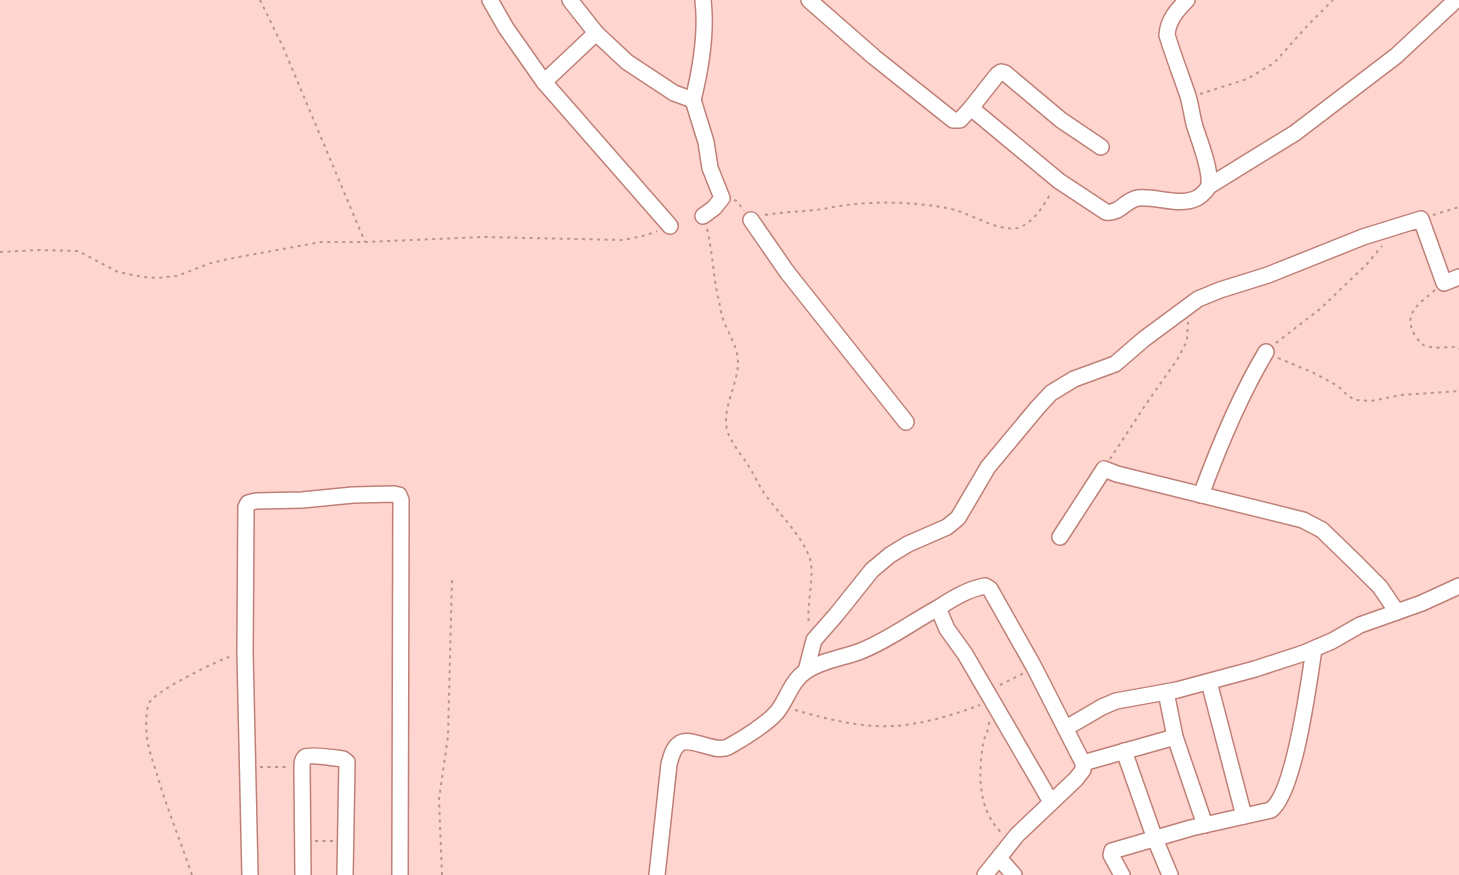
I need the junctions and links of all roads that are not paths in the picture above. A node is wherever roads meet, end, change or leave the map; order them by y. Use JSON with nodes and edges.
{"nodes":[{"id":1,"x":490,"y":0,"type":"edge"},
{"id":2,"x":570,"y":0,"type":"edge"},
{"id":3,"x":703,"y":0,"type":"edge"},
{"id":4,"x":809,"y":0,"type":"edge"},
{"id":5,"x":1187,"y":0,"type":"edge"},
{"id":6,"x":1456,"y":0,"type":"edge"},
{"id":7,"x":596,"y":33,"type":"junction"},
{"id":8,"x":544,"y":82,"type":"junction"},
{"id":9,"x":693,"y":100,"type":"junction"},
{"id":10,"x":971,"y":108,"type":"junction"},
{"id":11,"x":1101,"y":147,"type":"dead end"},
{"id":12,"x":1209,"y":186,"type":"junction"},
{"id":13,"x":704,"y":216,"type":"road end"},
{"id":14,"x":752,"y":220,"type":"road end"},
{"id":15,"x":670,"y":226,"type":"road end"},
{"id":16,"x":1459,"y":277,"type":"edge"},
{"id":17,"x":1266,"y":352,"type":"road end"},
{"id":18,"x":906,"y":422,"type":"dead end"},
{"id":19,"x":1201,"y":495,"type":"junction"},
{"id":20,"x":1059,"y":537,"type":"dead end"},
{"id":21,"x":1459,"y":586,"type":"edge"},
{"id":22,"x":938,"y":608,"type":"junction"},
{"id":23,"x":1397,"y":612,"type":"junction"},
{"id":24,"x":1314,"y":649,"type":"junction"},
{"id":25,"x":806,"y":671,"type":"junction"},
{"id":26,"x":1209,"y":682,"type":"junction"},
{"id":27,"x":1166,"y":692,"type":"junction"},
{"id":28,"x":1066,"y":728,"type":"junction"},
{"id":29,"x":1175,"y":737,"type":"junction"},
{"id":30,"x":1124,"y":751,"type":"junction"},
{"id":31,"x":1083,"y":763,"type":"junction"},
{"id":32,"x":1051,"y":802,"type":"junction"},
{"id":33,"x":1244,"y":816,"type":"junction"},
{"id":34,"x":1205,"y":825,"type":"junction"},
{"id":35,"x":1155,"y":839,"type":"junction"},
{"id":36,"x":999,"y":858,"type":"junction"},
{"id":37,"x":250,"y":875,"type":"edge"},
{"id":38,"x":303,"y":875,"type":"edge"},
{"id":39,"x":345,"y":875,"type":"edge"},
{"id":40,"x":400,"y":875,"type":"edge"},
{"id":41,"x":657,"y":875,"type":"edge"},
{"id":42,"x":986,"y":875,"type":"edge"},
{"id":43,"x":1014,"y":875,"type":"edge"},
{"id":44,"x":1122,"y":875,"type":"edge"},
{"id":45,"x":1170,"y":875,"type":"edge"}],
"edges":[{"from":1,"to":8,"type":"street"},
{"from":2,"to":7,"type":"street"},
{"from":3,"to":9,"type":"street"},
{"from":4,"to":10,"type":"street"},
{"from":5,"to":12,"type":"street"},
{"from":6,"to":12,"type":"street"},
{"from":7,"to":8,"type":"street"},
{"from":7,"to":9,"type":"street"},
{"from":8,"to":15,"type":"street"},
{"from":9,"to":13,"type":"street"},
{"from":10,"to":11,"type":"street"},
{"from":10,"to":12,"type":"street"},
{"from":14,"to":18,"type":"street"},
{"from":16,"to":25,"type":"street"},
{"from":17,"to":19,"type":"street"},
{"from":19,"to":20,"type":"street"},
{"from":19,"to":23,"type":"street"},
{"from":21,"to":23,"type":"street"},
{"from":22,"to":25,"type":"street"},
{"from":22,"to":28,"type":"street"},
{"from":22,"to":32,"type":"street"},
{"from":23,"to":24,"type":"street"},
{"from":24,"to":26,"type":"street"},
{"from":24,"to":33,"type":"street"},
{"from":25,"to":41,"type":"street"},
{"from":26,"to":27,"type":"street"},
{"from":26,"to":33,"type":"street"},
{"from":27,"to":28,"type":"street"},
{"from":27,"to":29,"type":"street"},
{"from":28,"to":31,"type":"street"},
{"from":29,"to":30,"type":"street"},
{"from":29,"to":34,"type":"street"},
{"from":30,"to":31,"type":"street"},
{"from":30,"to":35,"type":"street"},
{"from":31,"to":32,"type":"street"},
{"from":32,"to":36,"type":"street"},
{"from":33,"to":34,"type":"street"},
{"from":34,"to":35,"type":"street"},
{"from":35,"to":44,"type":"street"},
{"from":35,"to":45,"type":"street"},
{"from":36,"to":42,"type":"street"},
{"from":36,"to":43,"type":"street"},
{"from":37,"to":40,"type":"street"},
{"from":38,"to":39,"type":"street"}]}
